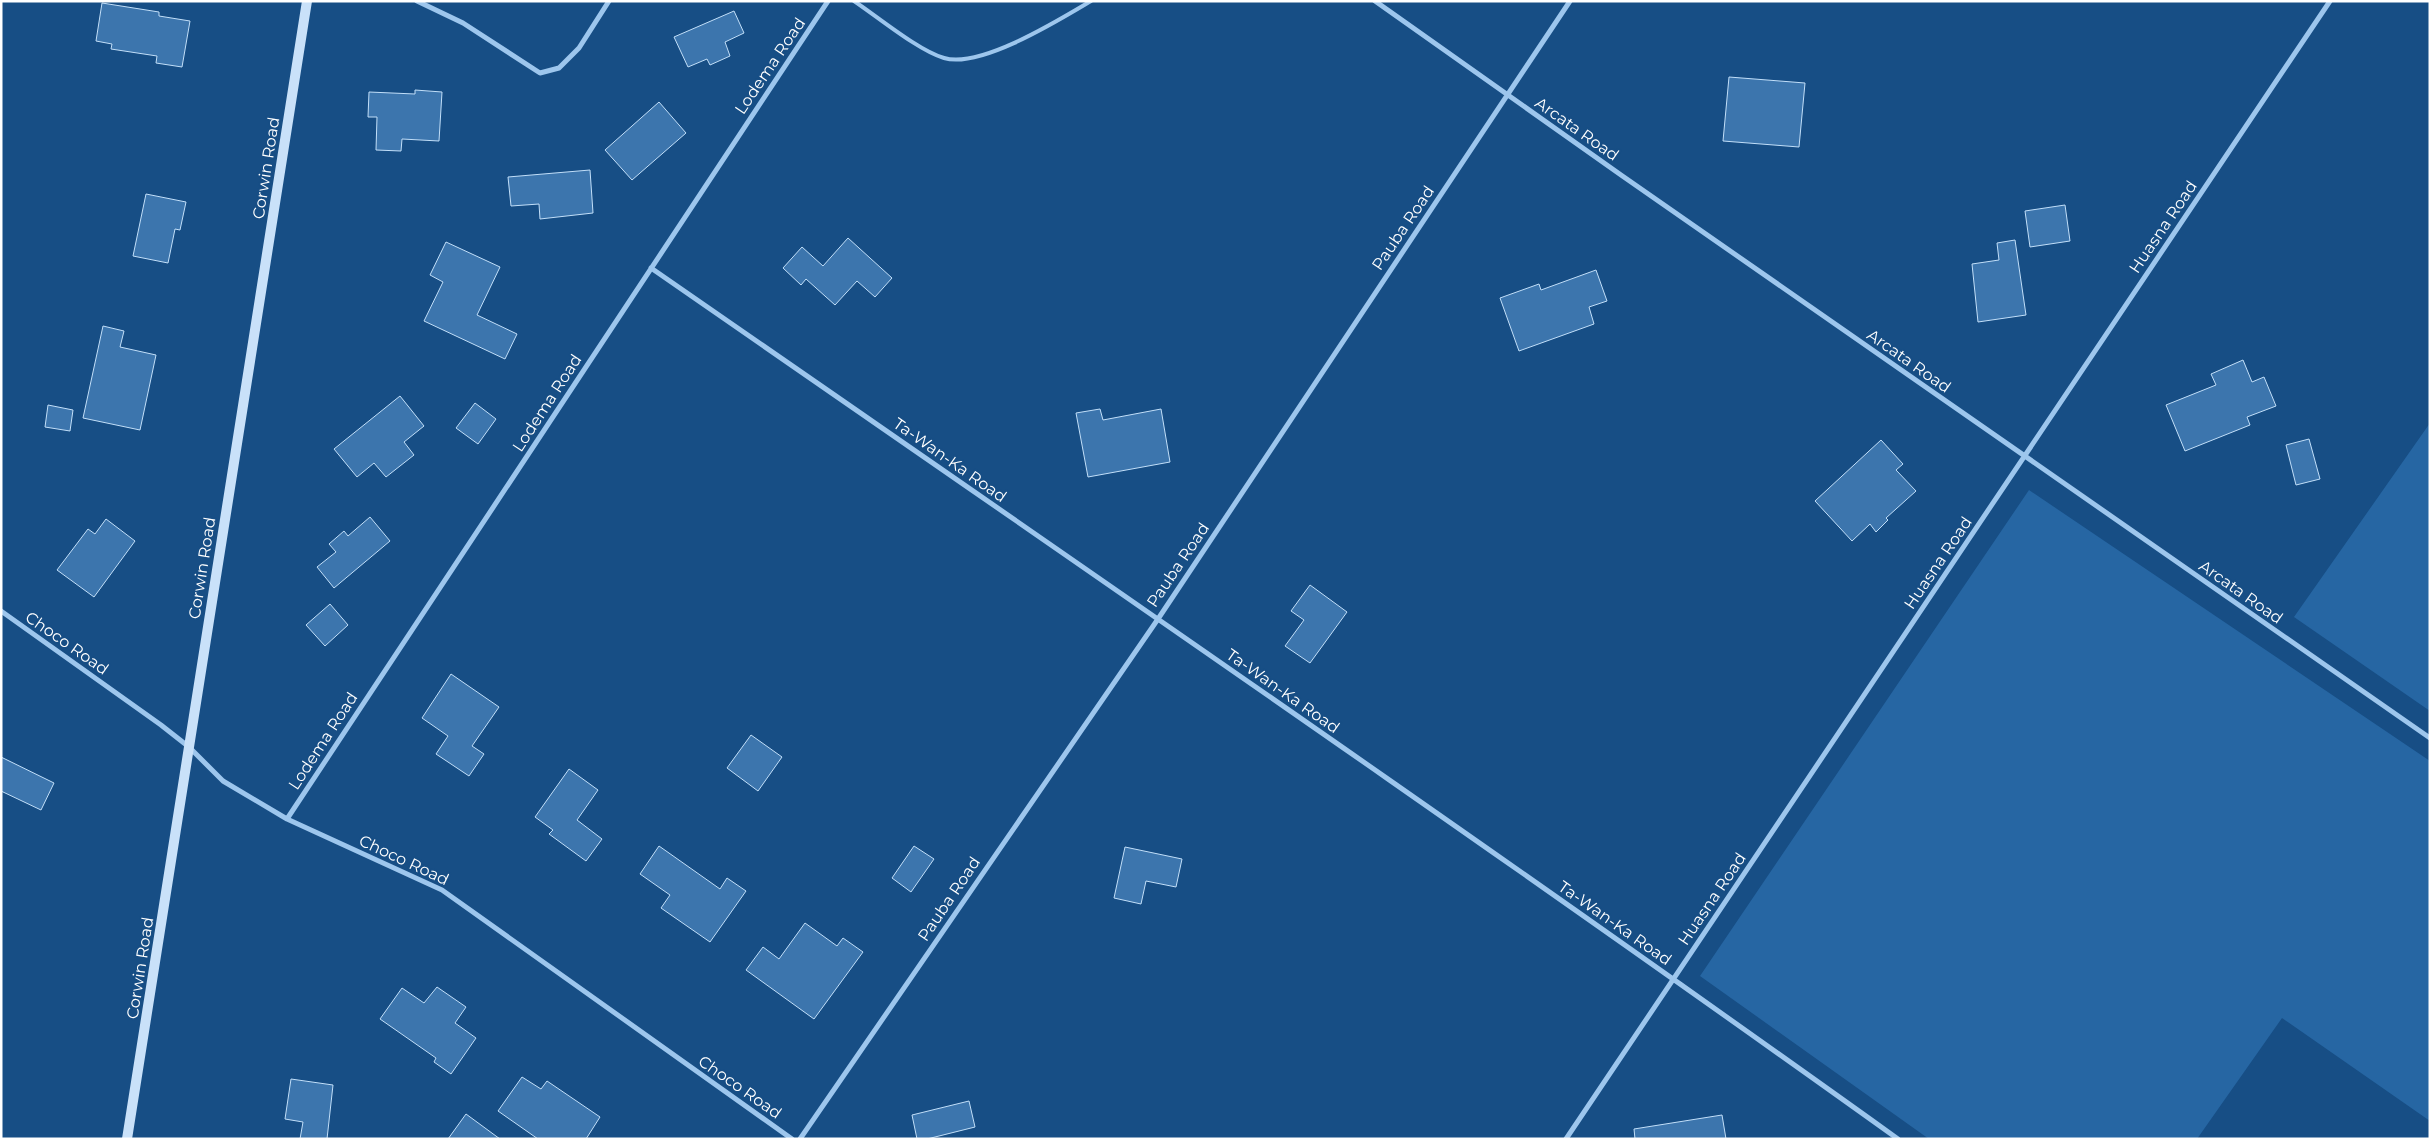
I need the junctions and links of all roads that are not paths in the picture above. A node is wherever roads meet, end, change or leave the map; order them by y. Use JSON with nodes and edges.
{"nodes":[{"id":1,"x":307,"y":1,"type":"edge"},
{"id":2,"x":417,"y":1,"type":"edge"},
{"id":3,"x":609,"y":1,"type":"edge"},
{"id":4,"x":828,"y":1,"type":"edge"},
{"id":5,"x":854,"y":1,"type":"edge"},
{"id":6,"x":1091,"y":1,"type":"edge"},
{"id":7,"x":1375,"y":1,"type":"edge"},
{"id":8,"x":1570,"y":1,"type":"edge"},
{"id":9,"x":2330,"y":1,"type":"edge"},
{"id":10,"x":1506,"y":95,"type":"junction"},
{"id":11,"x":651,"y":268,"type":"junction"},
{"id":12,"x":2024,"y":457,"type":"junction"},
{"id":13,"x":1,"y":611,"type":"edge"},
{"id":14,"x":1158,"y":618,"type":"junction"},
{"id":15,"x":2430,"y":738,"type":"edge"},
{"id":16,"x":189,"y":747,"type":"junction"},
{"id":17,"x":287,"y":819,"type":"junction"},
{"id":18,"x":1674,"y":979,"type":"junction"},
{"id":19,"x":127,"y":1139,"type":"edge"},
{"id":20,"x":792,"y":1139,"type":"edge"},
{"id":21,"x":800,"y":1139,"type":"edge"},
{"id":22,"x":1566,"y":1139,"type":"edge"},
{"id":23,"x":1898,"y":1139,"type":"edge"}],
"edges":[{"from":1,"to":16,"type":"main road","name":"Corwin Road"},
{"from":2,"to":3,"type":"street"},
{"from":4,"to":11,"type":"street","name":"Lodema Road"},
{"from":5,"to":6,"type":"lane"},
{"from":7,"to":10,"type":"street","name":"Arcata Road"},
{"from":8,"to":10,"type":"street","name":"Pauba Road"},
{"from":9,"to":12,"type":"street","name":"Huasna Road"},
{"from":10,"to":12,"type":"street","name":"Arcata Road"},
{"from":10,"to":14,"type":"street","name":"Pauba Road"},
{"from":11,"to":14,"type":"street","name":"Ta-Wan-Ka Road"},
{"from":11,"to":17,"type":"street","name":"Lodema Road"},
{"from":12,"to":15,"type":"street","name":"Arcata Road"},
{"from":12,"to":18,"type":"street","name":"Huasna Road"},
{"from":13,"to":16,"type":"street","name":"Choco Road"},
{"from":14,"to":18,"type":"street","name":"Ta-Wan-Ka Road"},
{"from":14,"to":21,"type":"street","name":"Pauba Road"},
{"from":16,"to":17,"type":"street","name":"Choco Road"},
{"from":16,"to":19,"type":"main road","name":"Corwin Road"},
{"from":17,"to":20,"type":"street","name":"Choco Road"},
{"from":18,"to":22,"type":"street","name":"Huasna Road"},
{"from":18,"to":23,"type":"street","name":"Ta-Wan-Ka Road"}]}
